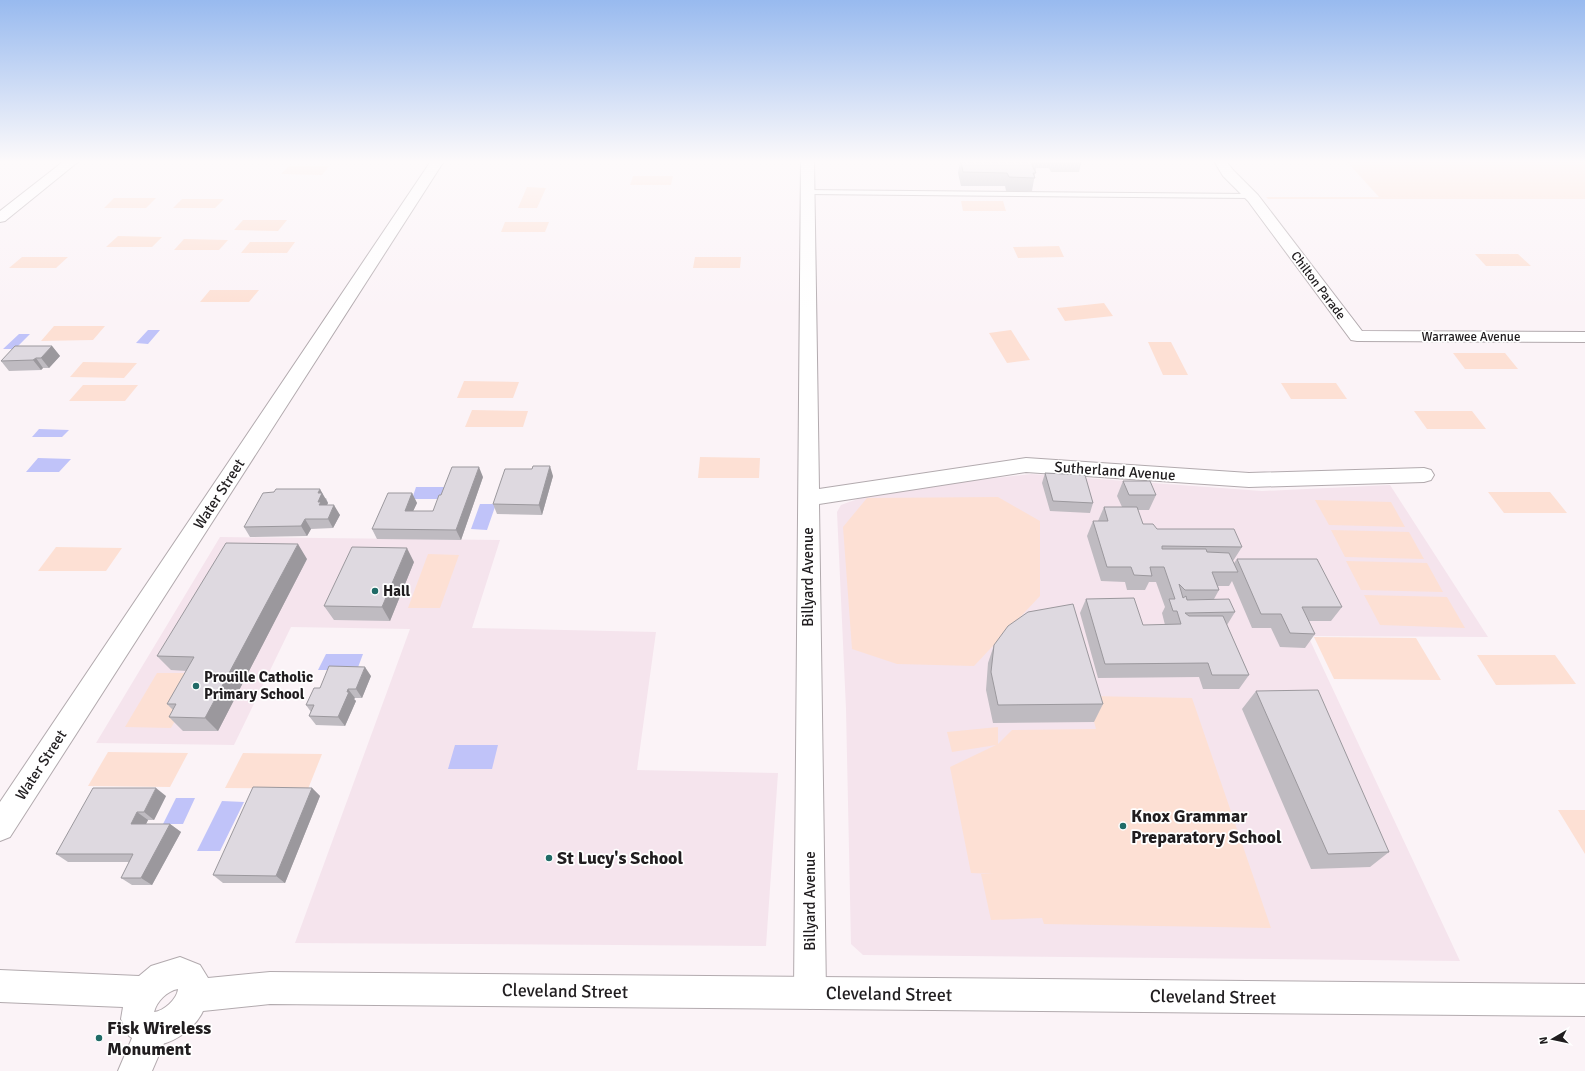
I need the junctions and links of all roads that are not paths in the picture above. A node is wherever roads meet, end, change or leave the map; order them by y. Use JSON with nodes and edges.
{"nodes":[{"id":1,"x":9,"y":211,"type":"edge"},
{"id":2,"x":404,"y":211,"type":"edge"},
{"id":3,"x":807,"y":211,"type":"edge"},
{"id":4,"x":1261,"y":211,"type":"edge"},
{"id":5,"x":0,"y":218,"type":"edge"},
{"id":6,"x":1357,"y":336,"type":"joint"},
{"id":7,"x":1585,"y":337,"type":"edge"},
{"id":8,"x":1424,"y":475,"type":"dead end"},
{"id":9,"x":808,"y":498,"type":"junction"},
{"id":10,"x":0,"y":827,"type":"edge"},
{"id":11,"x":0,"y":986,"type":"edge"},
{"id":12,"x":146,"y":992,"type":"junction"},
{"id":13,"x":810,"y":993,"type":"junction"},
{"id":14,"x":193,"y":996,"type":"junction"},
{"id":15,"x":1585,"y":1000,"type":"edge"},
{"id":16,"x":153,"y":1030,"type":"junction"},
{"id":17,"x":135,"y":1071,"type":"edge"}],
"edges":[{"from":1,"to":5,"type":"street"},
{"from":2,"to":10,"type":"street","name":"Water Street"},
{"from":3,"to":9,"type":"street","name":"Billyard Avenue"},
{"from":4,"to":6,"type":"street","name":"Chilton Parade"},
{"from":6,"to":7,"type":"street","name":"Warrawee Avenue"},
{"from":8,"to":9,"type":"street","name":"Sutherland Avenue"},
{"from":9,"to":13,"type":"street","name":"Billyard Avenue"},
{"from":11,"to":12,"type":"street"},
{"from":12,"to":14,"type":"street"},
{"from":12,"to":16,"type":"street"},
{"from":13,"to":14,"type":"street","name":"Cleveland Street"},
{"from":13,"to":15,"type":"street","name":"Cleveland Street"},
{"from":14,"to":16,"type":"street"},
{"from":16,"to":17,"type":"street"}]}
